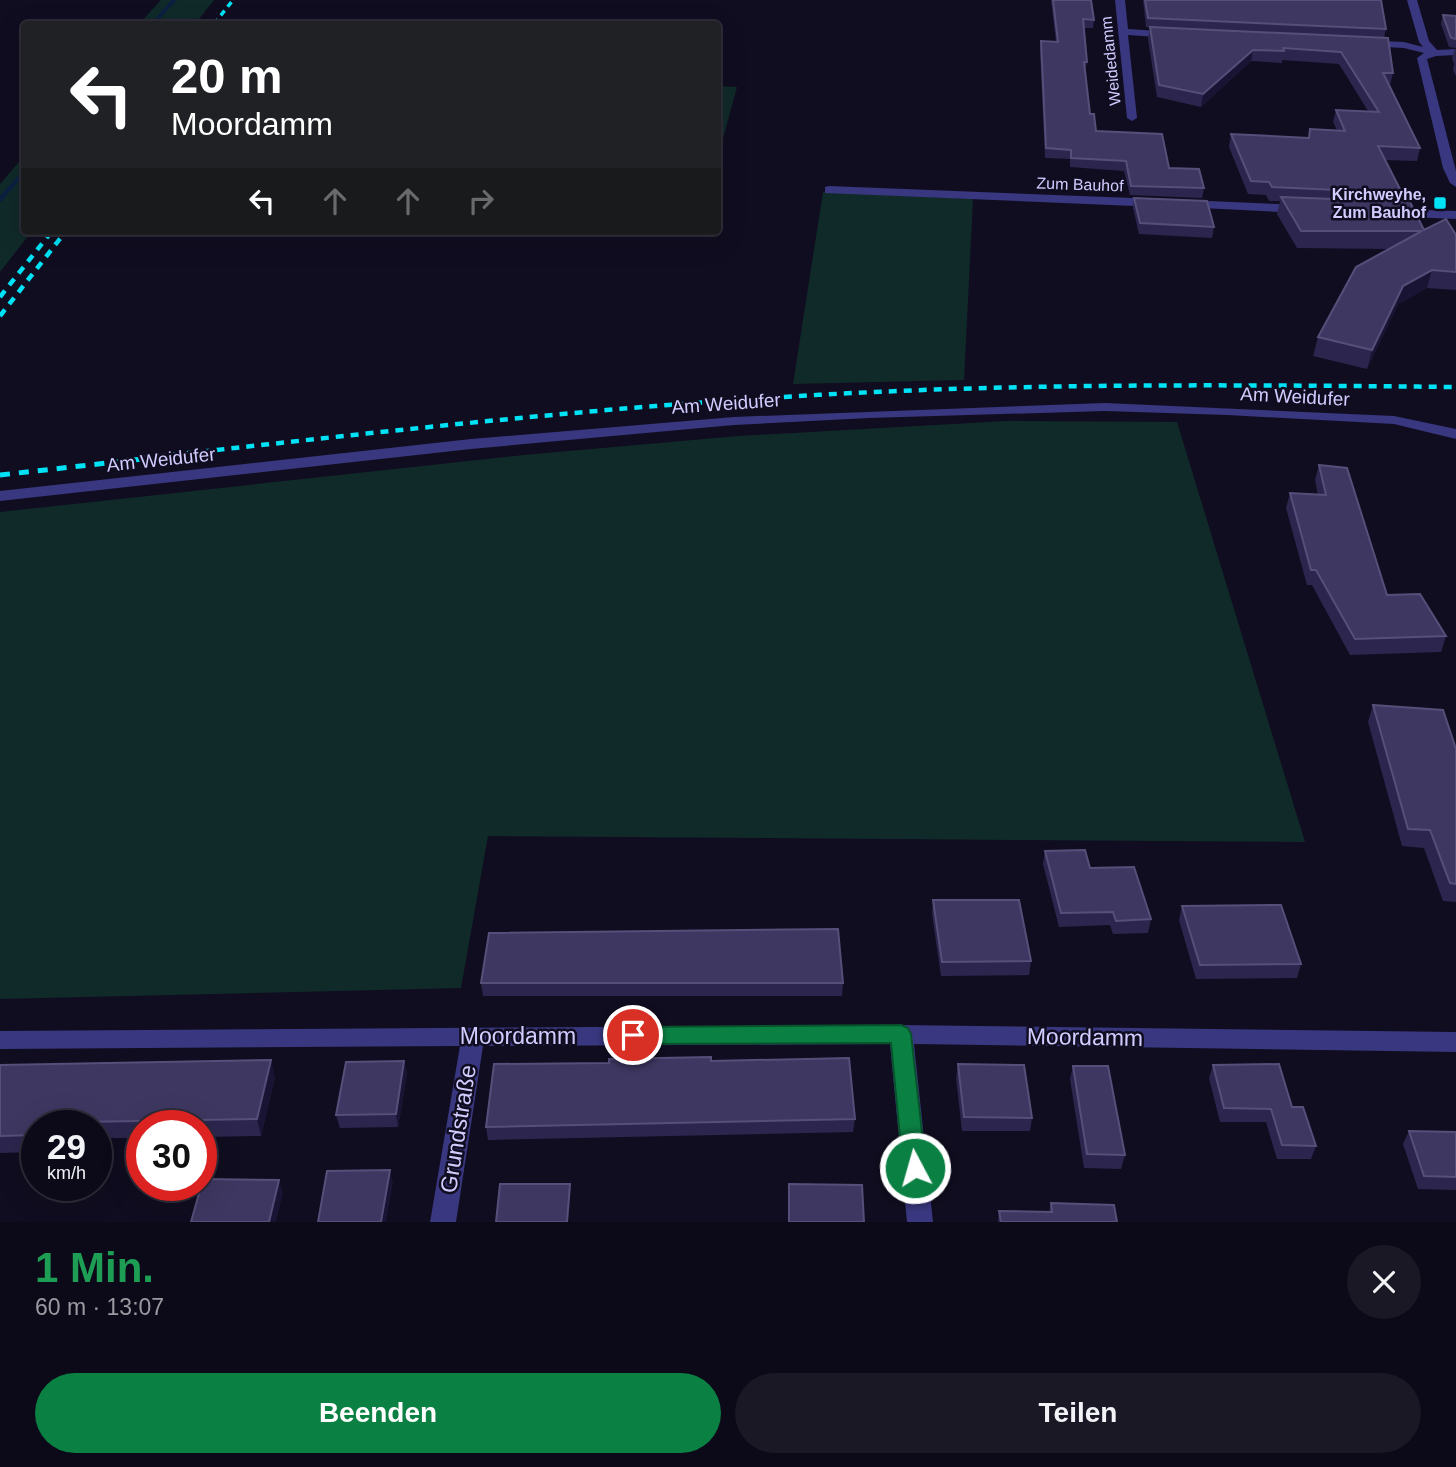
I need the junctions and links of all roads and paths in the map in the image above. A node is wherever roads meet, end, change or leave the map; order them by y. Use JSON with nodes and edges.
{"nodes":[{"id":1,"x":1120,"y":0,"type":"edge"},
{"id":2,"x":1412,"y":0,"type":"edge"},
{"id":3,"x":1123,"y":32,"type":"junction"},
{"id":4,"x":1190,"y":36,"type":"edge"},
{"id":5,"x":1350,"y":43,"type":"edge"},
{"id":6,"x":1456,"y":52,"type":"edge"},
{"id":7,"x":1434,"y":53,"type":"junction"},
{"id":8,"x":1132,"y":118,"type":"dead end"},
{"id":9,"x":1456,"y":183,"type":"edge"},
{"id":10,"x":829,"y":190,"type":"dead end"},
{"id":11,"x":1318,"y":209,"type":"edge"},
{"id":12,"x":1372,"y":212,"type":"edge"},
{"id":13,"x":1456,"y":215,"type":"edge"},
{"id":14,"x":1456,"y":434,"type":"edge"},
{"id":15,"x":0,"y":496,"type":"edge"},
{"id":16,"x":901,"y":1034,"type":"junction"},
{"id":17,"x":473,"y":1036,"type":"junction"},
{"id":18,"x":0,"y":1040,"type":"edge"},
{"id":19,"x":1456,"y":1042,"type":"edge"},
{"id":20,"x":443,"y":1222,"type":"edge"},
{"id":21,"x":920,"y":1222,"type":"edge"}],
"edges":[{"from":1,"to":3,"type":"street","name":"Weidedamm"},
{"from":2,"to":7,"type":"street"},
{"from":3,"to":4,"type":"street"},
{"from":3,"to":8,"type":"street","name":"Weidedamm"},
{"from":5,"to":7,"type":"street"},
{"from":6,"to":7,"type":"street"},
{"from":7,"to":9,"type":"street"},
{"from":10,"to":11,"type":"street","name":"Zum Bauhof"},
{"from":12,"to":13,"type":"street"},
{"from":14,"to":15,"type":"street","name":"Am Weidufer"},
{"from":16,"to":17,"type":"street","name":"Moordamm"},
{"from":16,"to":19,"type":"street","name":"Moordamm"},
{"from":16,"to":21,"type":"street"},
{"from":17,"to":18,"type":"street","name":"Moordamm"},
{"from":17,"to":20,"type":"street","name":"Grundstraße"}]}
